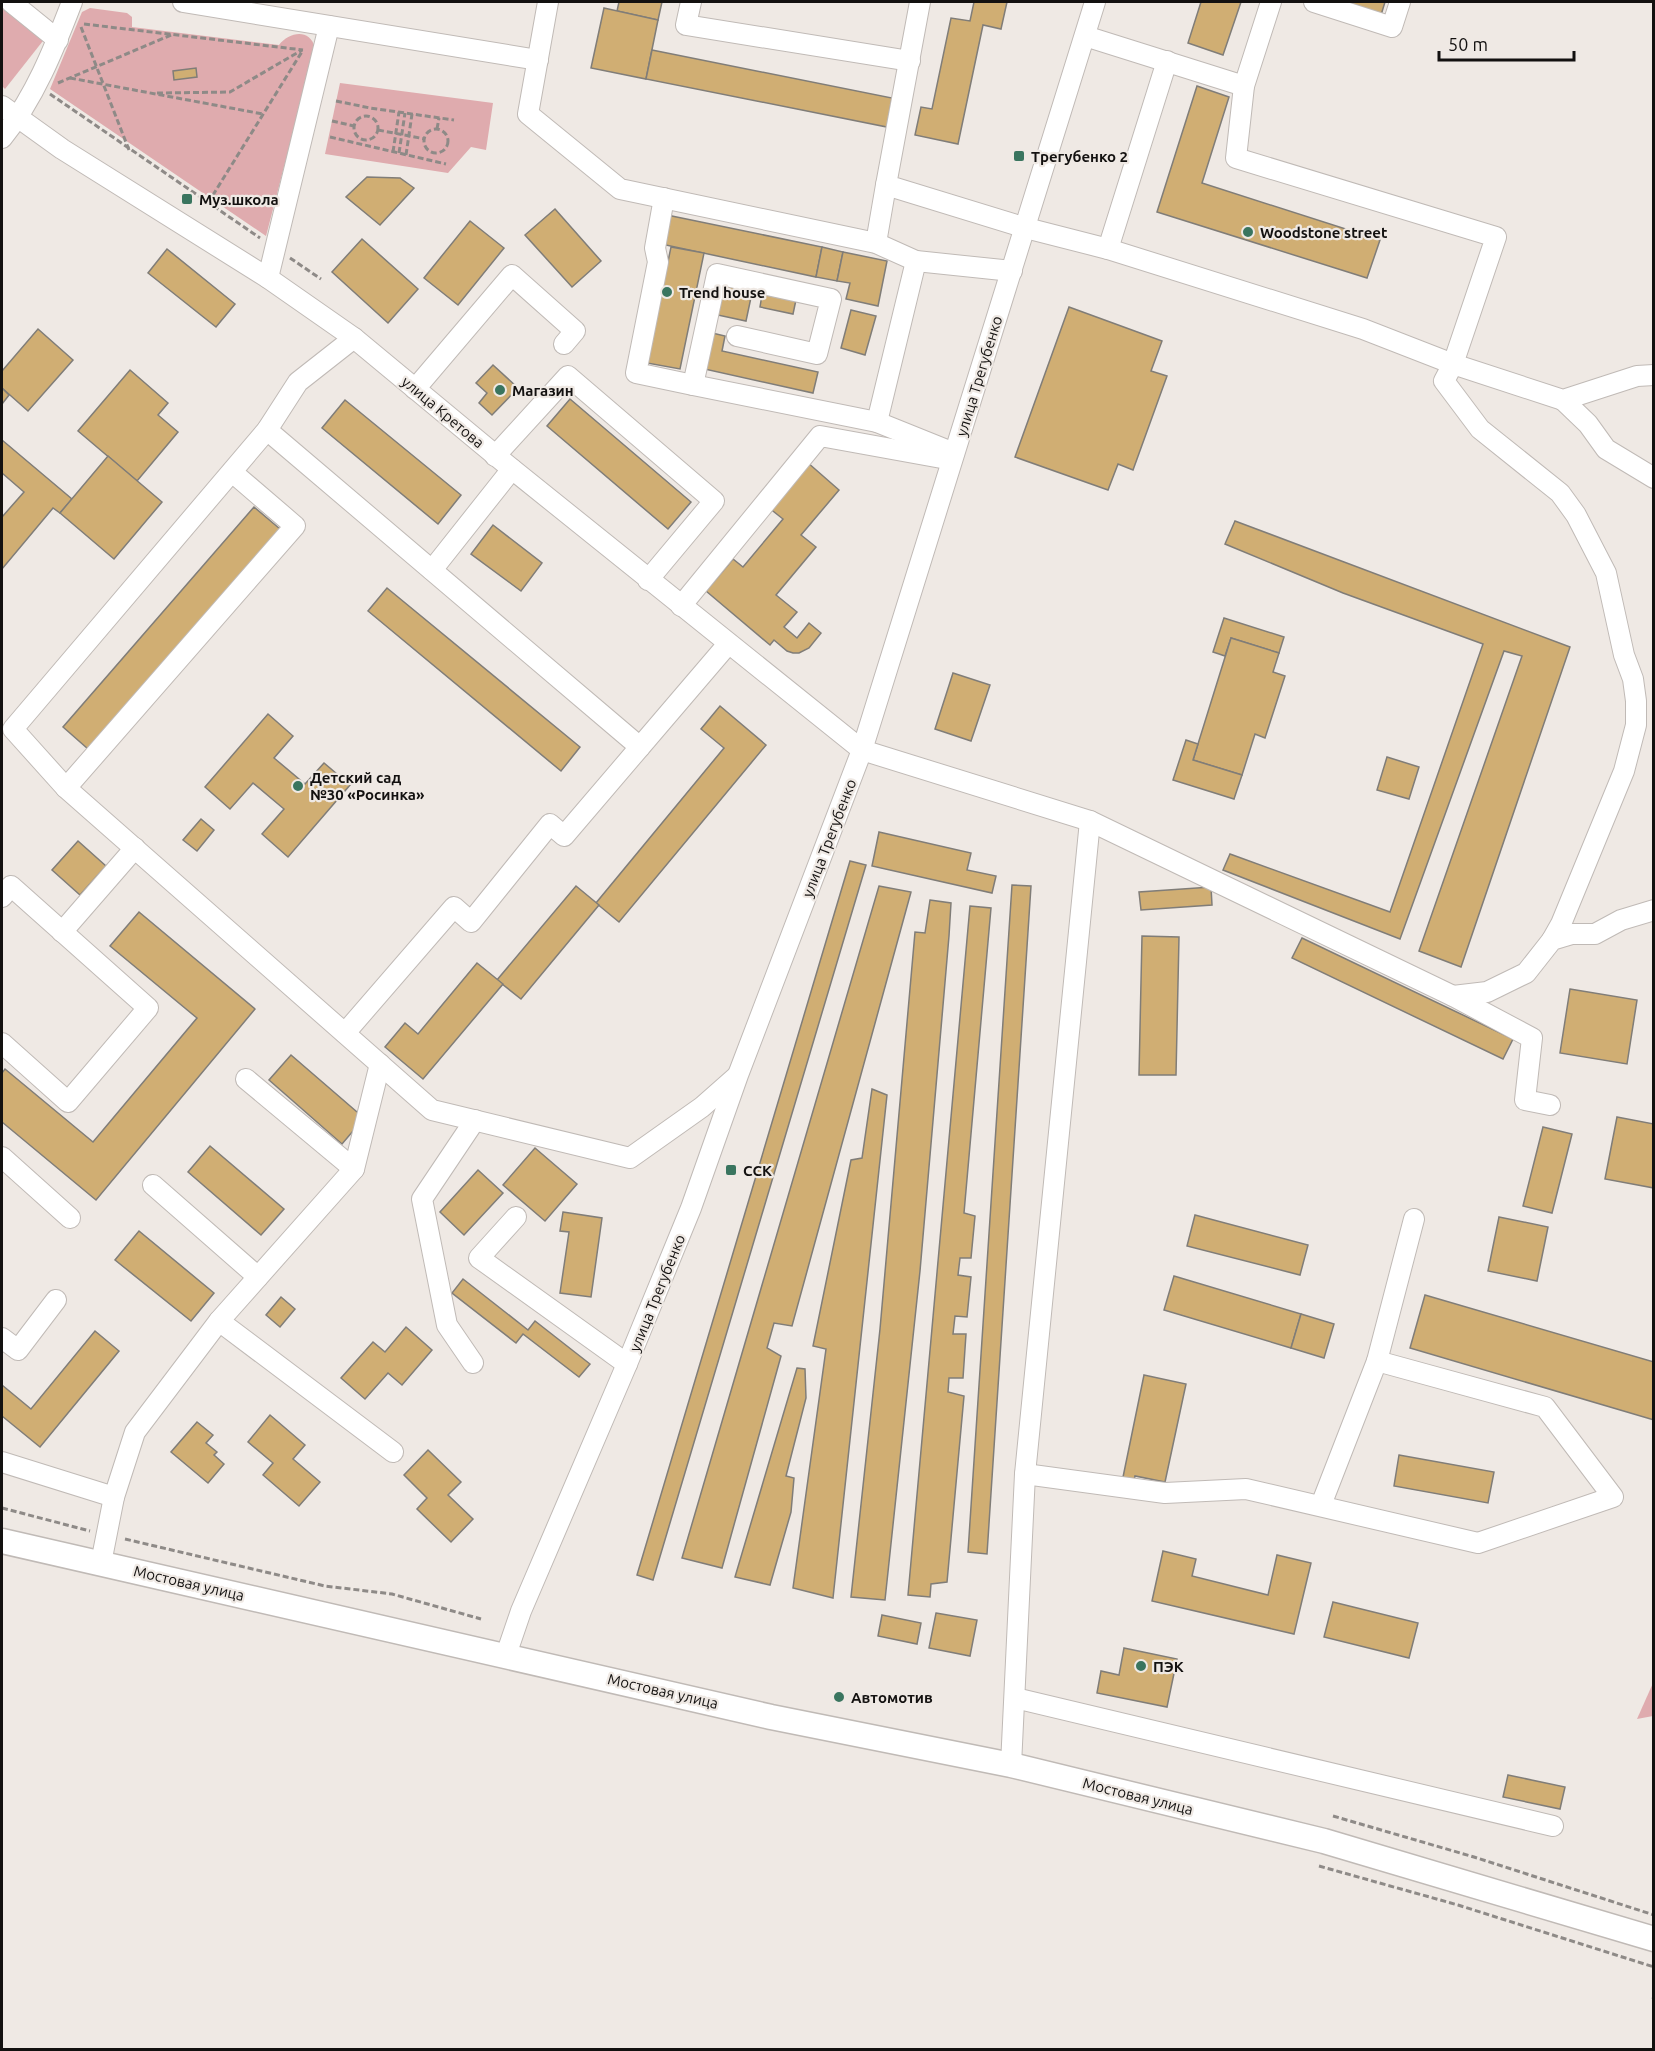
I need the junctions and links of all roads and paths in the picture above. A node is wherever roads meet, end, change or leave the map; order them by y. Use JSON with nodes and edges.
{"nodes":[{"id":1,"x":11,"y":2,"type":"edge"},
{"id":2,"x":72,"y":2,"type":"edge"},
{"id":3,"x":183,"y":2,"type":"edge"},
{"id":4,"x":548,"y":2,"type":"edge"},
{"id":5,"x":691,"y":2,"type":"edge"},
{"id":6,"x":920,"y":2,"type":"edge"},
{"id":7,"x":1095,"y":2,"type":"edge"},
{"id":8,"x":1270,"y":2,"type":"edge"},
{"id":9,"x":1314,"y":2,"type":"edge"},
{"id":10,"x":1400,"y":2,"type":"edge"},
{"id":11,"x":329,"y":26,"type":"junction"},
{"id":12,"x":172,"y":34,"type":"junction"},
{"id":13,"x":1085,"y":36,"type":"junction"},
{"id":14,"x":58,"y":40,"type":"junction"},
{"id":15,"x":303,"y":50,"type":"junction"},
{"id":16,"x":538,"y":60,"type":"junction"},
{"id":17,"x":909,"y":61,"type":"junction"},
{"id":18,"x":1167,"y":61,"type":"junction"},
{"id":19,"x":96,"y":66,"type":"junction"},
{"id":20,"x":70,"y":78,"type":"junction"},
{"id":21,"x":58,"y":83,"type":"dead end"},
{"id":22,"x":103,"y":84,"type":"junction"},
{"id":23,"x":1244,"y":86,"type":"junction"},
{"id":24,"x":49,"y":93,"type":"dead end"},
{"id":25,"x":150,"y":93,"type":"junction"},
{"id":26,"x":336,"y":101,"type":"dead end"},
{"id":27,"x":2,"y":106,"type":"edge"},
{"id":28,"x":370,"y":108,"type":"junction"},
{"id":29,"x":399,"y":112,"type":"junction"},
{"id":30,"x":405,"y":113,"type":"junction"},
{"id":31,"x":263,"y":114,"type":"junction"},
{"id":32,"x":412,"y":114,"type":"junction"},
{"id":33,"x":368,"y":117,"type":"junction"},
{"id":34,"x":18,"y":118,"type":"junction"},
{"id":35,"x":439,"y":118,"type":"junction"},
{"id":36,"x":454,"y":120,"type":"dead end"},
{"id":37,"x":333,"y":121,"type":"dead end"},
{"id":38,"x":354,"y":126,"type":"junction"},
{"id":39,"x":437,"y":129,"type":"junction"},
{"id":40,"x":378,"y":130,"type":"junction"},
{"id":41,"x":396,"y":134,"type":"junction"},
{"id":42,"x":402,"y":135,"type":"junction"},
{"id":43,"x":409,"y":136,"type":"junction"},
{"id":44,"x":2,"y":138,"type":"edge"},
{"id":45,"x":330,"y":138,"type":"dead end"},
{"id":46,"x":425,"y":139,"type":"junction"},
{"id":47,"x":364,"y":140,"type":"junction"},
{"id":48,"x":363,"y":146,"type":"junction"},
{"id":49,"x":129,"y":150,"type":"junction"},
{"id":50,"x":393,"y":153,"type":"junction"},
{"id":51,"x":399,"y":153,"type":"junction"},
{"id":52,"x":434,"y":153,"type":"junction"},
{"id":53,"x":406,"y":155,"type":"junction"},
{"id":54,"x":432,"y":161,"type":"junction"},
{"id":55,"x":446,"y":164,"type":"dead end"},
{"id":56,"x":886,"y":185,"type":"junction"},
{"id":57,"x":664,"y":198,"type":"junction"},
{"id":58,"x":208,"y":203,"type":"junction"},
{"id":59,"x":1026,"y":228,"type":"junction"},
{"id":60,"x":876,"y":243,"type":"junction"},
{"id":61,"x":275,"y":248,"type":"junction"},
{"id":62,"x":1108,"y":249,"type":"junction"},
{"id":63,"x":916,"y":261,"type":"junction"},
{"id":64,"x":1012,"y":271,"type":"junction"},
{"id":65,"x":268,"y":278,"type":"junction"},
{"id":66,"x":321,"y":279,"type":"dead end"},
{"id":67,"x":737,"y":336,"type":"dead end"},
{"id":68,"x":354,"y":338,"type":"junction"},
{"id":69,"x":564,"y":344,"type":"dead end"},
{"id":70,"x":1453,"y":364,"type":"junction"},
{"id":71,"x":1653,"y":375,"type":"edge"},
{"id":72,"x":693,"y":385,"type":"junction"},
{"id":73,"x":415,"y":389,"type":"junction"},
{"id":74,"x":1563,"y":400,"type":"junction"},
{"id":75,"x":877,"y":422,"type":"junction"},
{"id":76,"x":267,"y":430,"type":"junction"},
{"id":77,"x":495,"y":456,"type":"junction"},
{"id":78,"x":953,"y":457,"type":"junction"},
{"id":79,"x":512,"y":469,"type":"junction"},
{"id":80,"x":232,"y":472,"type":"junction"},
{"id":81,"x":1653,"y":478,"type":"edge"},
{"id":82,"x":432,"y":570,"type":"junction"},
{"id":83,"x":648,"y":579,"type":"junction"},
{"id":84,"x":681,"y":606,"type":"junction"},
{"id":85,"x":729,"y":644,"type":"junction"},
{"id":86,"x":640,"y":747,"type":"junction"},
{"id":87,"x":862,"y":750,"type":"junction"},
{"id":88,"x":66,"y":788,"type":"junction"},
{"id":89,"x":1090,"y":821,"type":"junction"},
{"id":90,"x":135,"y":848,"type":"junction"},
{"id":91,"x":2,"y":897,"type":"edge"},
{"id":92,"x":1653,"y":910,"type":"edge"},
{"id":93,"x":62,"y":932,"type":"junction"},
{"id":94,"x":1552,"y":940,"type":"junction"},
{"id":95,"x":1453,"y":996,"type":"junction"},
{"id":96,"x":345,"y":1034,"type":"junction"},
{"id":97,"x":2,"y":1043,"type":"edge"},
{"id":98,"x":380,"y":1064,"type":"junction"},
{"id":99,"x":738,"y":1075,"type":"junction"},
{"id":100,"x":246,"y":1079,"type":"dead end"},
{"id":101,"x":1550,"y":1105,"type":"dead end"},
{"id":102,"x":475,"y":1120,"type":"junction"},
{"id":103,"x":2,"y":1157,"type":"edge"},
{"id":104,"x":354,"y":1169,"type":"junction"},
{"id":105,"x":153,"y":1185,"type":"dead end"},
{"id":106,"x":516,"y":1217,"type":"dead end"},
{"id":107,"x":70,"y":1218,"type":"dead end"},
{"id":108,"x":1414,"y":1219,"type":"dead end"},
{"id":109,"x":258,"y":1277,"type":"junction"},
{"id":110,"x":56,"y":1300,"type":"dead end"},
{"id":111,"x":219,"y":1322,"type":"junction"},
{"id":112,"x":2,"y":1338,"type":"edge"},
{"id":113,"x":1377,"y":1360,"type":"junction"},
{"id":114,"x":473,"y":1363,"type":"dead end"},
{"id":115,"x":627,"y":1364,"type":"junction"},
{"id":116,"x":393,"y":1452,"type":"dead end"},
{"id":117,"x":2,"y":1462,"type":"edge"},
{"id":118,"x":1025,"y":1474,"type":"junction"},
{"id":119,"x":114,"y":1497,"type":"junction"},
{"id":120,"x":1321,"y":1505,"type":"junction"},
{"id":121,"x":2,"y":1508,"type":"edge"},
{"id":122,"x":107,"y":1535,"type":"junction"},
{"id":123,"x":2,"y":1541,"type":"edge"},
{"id":124,"x":101,"y":1563,"type":"junction"},
{"id":125,"x":481,"y":1619,"type":"dead end"},
{"id":126,"x":506,"y":1655,"type":"junction"},
{"id":127,"x":1014,"y":1698,"type":"junction"},
{"id":128,"x":1011,"y":1765,"type":"junction"},
{"id":129,"x":1332,"y":1816,"type":"dead end"},
{"id":130,"x":1553,"y":1826,"type":"dead end"},
{"id":131,"x":1319,"y":1866,"type":"dead end"},
{"id":132,"x":1653,"y":1914,"type":"edge"},
{"id":133,"x":1653,"y":1939,"type":"edge"},
{"id":134,"x":1653,"y":1967,"type":"edge"}],
"edges":[{"from":1,"to":14,"type":"street"},
{"from":2,"to":14,"type":"street"},
{"from":3,"to":11,"type":"street"},
{"from":4,"to":16,"type":"street"},
{"from":5,"to":17,"type":"street"},
{"from":6,"to":17,"type":"street"},
{"from":7,"to":13,"type":"street","name":"улица Трегубенко"},
{"from":8,"to":23,"type":"street"},
{"from":9,"to":10,"type":"street"},
{"from":11,"to":16,"type":"street"},
{"from":11,"to":61,"type":"street"},
{"from":12,"to":15,"type":"path"},
{"from":12,"to":19,"type":"path"},
{"from":12,"to":19,"type":"path"},
{"from":13,"to":18,"type":"street"},
{"from":13,"to":59,"type":"street","name":"улица Трегубенко"},
{"from":14,"to":34,"type":"street"},
{"from":15,"to":25,"type":"path"},
{"from":15,"to":31,"type":"path"},
{"from":16,"to":57,"type":"street"},
{"from":17,"to":56,"type":"street"},
{"from":18,"to":23,"type":"street"},
{"from":18,"to":62,"type":"street"},
{"from":19,"to":20,"type":"path"},
{"from":19,"to":22,"type":"path"},
{"from":20,"to":21,"type":"path"},
{"from":20,"to":22,"type":"path"},
{"from":22,"to":25,"type":"path"},
{"from":22,"to":49,"type":"path"},
{"from":23,"to":70,"type":"street"},
{"from":24,"to":49,"type":"path"},
{"from":25,"to":31,"type":"path"},
{"from":26,"to":28,"type":"path"},
{"from":27,"to":34,"type":"street","name":"улица Кретова"},
{"from":28,"to":29,"type":"path"},
{"from":28,"to":33,"type":"path"},
{"from":29,"to":30,"type":"path"},
{"from":29,"to":41,"type":"path"},
{"from":30,"to":32,"type":"path"},
{"from":30,"to":42,"type":"path"},
{"from":31,"to":58,"type":"path"},
{"from":32,"to":35,"type":"path"},
{"from":32,"to":43,"type":"path"},
{"from":33,"to":38,"type":"path"},
{"from":33,"to":40,"type":"path"},
{"from":34,"to":44,"type":"street"},
{"from":34,"to":65,"type":"street","name":"улица Кретова"},
{"from":35,"to":36,"type":"path"},
{"from":35,"to":39,"type":"path"},
{"from":37,"to":38,"type":"path"},
{"from":38,"to":47,"type":"path"},
{"from":39,"to":46,"type":"path"},
{"from":39,"to":52,"type":"path"},
{"from":40,"to":41,"type":"path"},
{"from":40,"to":47,"type":"path"},
{"from":41,"to":42,"type":"path"},
{"from":41,"to":50,"type":"path"},
{"from":42,"to":43,"type":"path"},
{"from":42,"to":51,"type":"path"},
{"from":43,"to":46,"type":"path"},
{"from":43,"to":53,"type":"path"},
{"from":45,"to":48,"type":"path"},
{"from":46,"to":52,"type":"path"},
{"from":47,"to":48,"type":"path"},
{"from":48,"to":50,"type":"path"},
{"from":49,"to":58,"type":"path"},
{"from":50,"to":51,"type":"path"},
{"from":51,"to":53,"type":"path"},
{"from":52,"to":54,"type":"path"},
{"from":53,"to":54,"type":"path"},
{"from":54,"to":55,"type":"path"},
{"from":56,"to":59,"type":"street"},
{"from":56,"to":60,"type":"street"},
{"from":57,"to":60,"type":"street"},
{"from":57,"to":72,"type":"street"},
{"from":58,"to":61,"type":"path"},
{"from":59,"to":62,"type":"street"},
{"from":59,"to":64,"type":"street","name":"улица Трегубенко"},
{"from":60,"to":63,"type":"street"},
{"from":61,"to":65,"type":"street"},
{"from":61,"to":66,"type":"path"},
{"from":62,"to":70,"type":"street"},
{"from":63,"to":64,"type":"street"},
{"from":63,"to":75,"type":"street"},
{"from":64,"to":78,"type":"street","name":"улица Трегубенко"},
{"from":65,"to":68,"type":"street","name":"улица Кретова"},
{"from":67,"to":72,"type":"street"},
{"from":68,"to":73,"type":"street","name":"улица Кретова"},
{"from":68,"to":76,"type":"street"},
{"from":69,"to":73,"type":"street"},
{"from":70,"to":74,"type":"street"},
{"from":70,"to":94,"type":"street"},
{"from":71,"to":74,"type":"street"},
{"from":72,"to":75,"type":"street"},
{"from":73,"to":77,"type":"street","name":"улица Кретова"},
{"from":74,"to":81,"type":"street"},
{"from":75,"to":78,"type":"street"},
{"from":76,"to":80,"type":"street"},
{"from":76,"to":82,"type":"street"},
{"from":77,"to":79,"type":"street","name":"улица Кретова"},
{"from":77,"to":83,"type":"street"},
{"from":78,"to":84,"type":"street"},
{"from":78,"to":87,"type":"street","name":"улица Трегубенко"},
{"from":79,"to":82,"type":"street"},
{"from":79,"to":83,"type":"street","name":"улица Кретова"},
{"from":80,"to":88,"type":"street"},
{"from":80,"to":88,"type":"street"},
{"from":82,"to":86,"type":"street"},
{"from":83,"to":84,"type":"street","name":"улица Кретова"},
{"from":84,"to":85,"type":"street","name":"улица Кретова"},
{"from":85,"to":86,"type":"street"},
{"from":85,"to":87,"type":"street","name":"улица Кретова"},
{"from":86,"to":96,"type":"street"},
{"from":87,"to":89,"type":"street"},
{"from":87,"to":99,"type":"street","name":"улица Трегубенко"},
{"from":88,"to":90,"type":"street"},
{"from":89,"to":95,"type":"street"},
{"from":89,"to":118,"type":"street"},
{"from":90,"to":93,"type":"street"},
{"from":90,"to":96,"type":"street"},
{"from":91,"to":93,"type":"street"},
{"from":92,"to":94,"type":"street"},
{"from":93,"to":97,"type":"street"},
{"from":94,"to":95,"type":"street"},
{"from":95,"to":101,"type":"street"},
{"from":96,"to":98,"type":"street"},
{"from":98,"to":102,"type":"street"},
{"from":98,"to":104,"type":"street"},
{"from":99,"to":102,"type":"street"},
{"from":99,"to":115,"type":"street","name":"улица Трегубенко"},
{"from":100,"to":104,"type":"street"},
{"from":102,"to":114,"type":"street"},
{"from":103,"to":107,"type":"street"},
{"from":104,"to":109,"type":"street"},
{"from":105,"to":109,"type":"street"},
{"from":106,"to":115,"type":"street"},
{"from":108,"to":113,"type":"street"},
{"from":109,"to":111,"type":"street"},
{"from":110,"to":112,"type":"street"},
{"from":111,"to":116,"type":"street"},
{"from":111,"to":119,"type":"street"},
{"from":113,"to":120,"type":"street"},
{"from":113,"to":120,"type":"street"},
{"from":115,"to":126,"type":"street","name":"улица Трегубенко"},
{"from":117,"to":119,"type":"street"},
{"from":118,"to":120,"type":"street"},
{"from":118,"to":127,"type":"street"},
{"from":119,"to":122,"type":"street"},
{"from":121,"to":122,"type":"path"},
{"from":122,"to":124,"type":"street"},
{"from":122,"to":125,"type":"path"},
{"from":123,"to":124,"type":"main road","name":"Мостовая улица"},
{"from":124,"to":126,"type":"main road","name":"Мостовая улица"},
{"from":126,"to":128,"type":"main road","name":"Мостовая улица"},
{"from":127,"to":128,"type":"street"},
{"from":127,"to":130,"type":"street"},
{"from":128,"to":133,"type":"main road","name":"Мостовая улица"},
{"from":129,"to":132,"type":"path"},
{"from":131,"to":134,"type":"path"}]}
